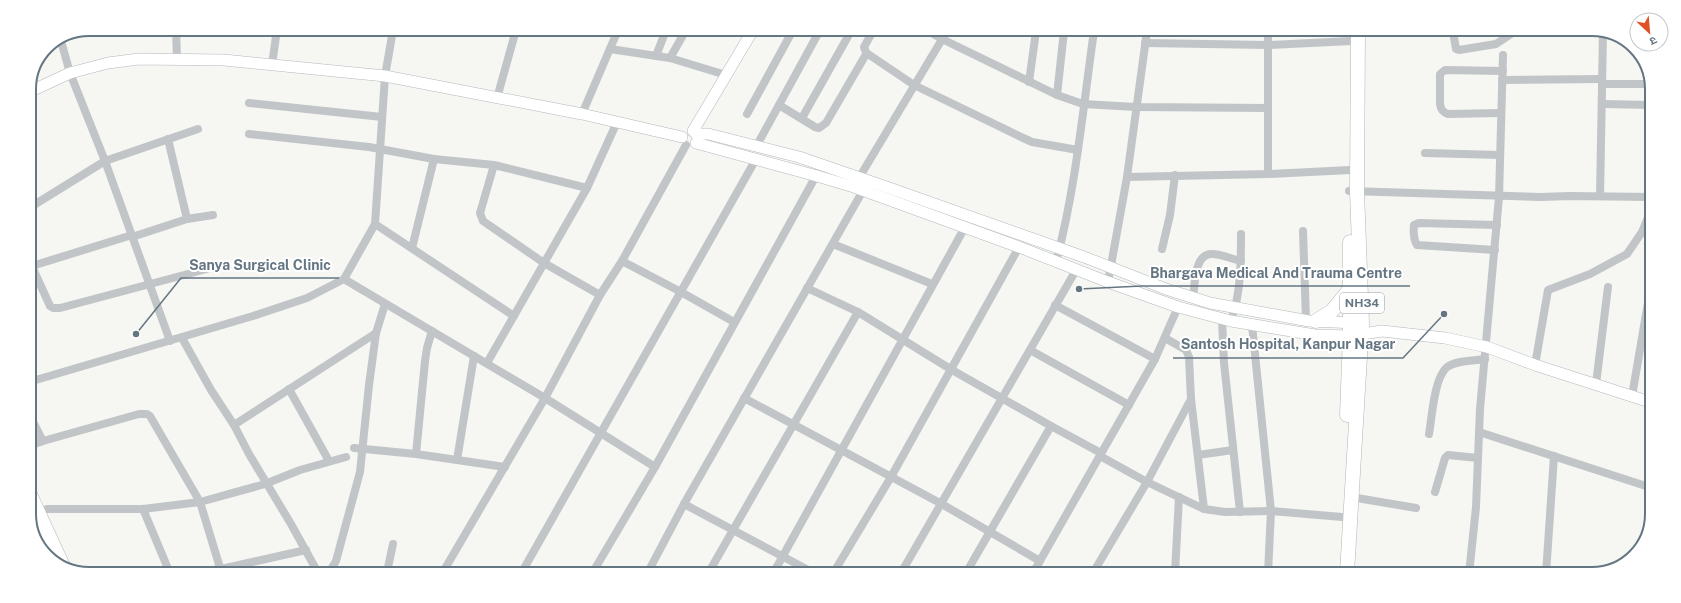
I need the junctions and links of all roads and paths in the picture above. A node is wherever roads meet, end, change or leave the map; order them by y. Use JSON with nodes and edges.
{"nodes":[{"id":1,"x":176,"y":36,"type":"edge"},
{"id":2,"x":276,"y":36,"type":"edge"},
{"id":3,"x":392,"y":36,"type":"edge"},
{"id":4,"x":512,"y":36,"type":"edge"},
{"id":5,"x":615,"y":36,"type":"edge"},
{"id":6,"x":664,"y":36,"type":"edge"},
{"id":7,"x":683,"y":36,"type":"edge"},
{"id":8,"x":749,"y":36,"type":"edge"},
{"id":9,"x":789,"y":36,"type":"edge"},
{"id":10,"x":817,"y":36,"type":"edge"},
{"id":11,"x":848,"y":36,"type":"edge"},
{"id":12,"x":870,"y":36,"type":"edge"},
{"id":13,"x":937,"y":36,"type":"edge"},
{"id":14,"x":944,"y":36,"type":"edge"},
{"id":15,"x":1035,"y":36,"type":"edge"},
{"id":16,"x":1063,"y":36,"type":"edge"},
{"id":17,"x":1093,"y":36,"type":"edge"},
{"id":18,"x":1146,"y":36,"type":"edge"},
{"id":19,"x":1268,"y":36,"type":"edge"},
{"id":20,"x":1344,"y":36,"type":"edge"},
{"id":21,"x":1353,"y":36,"type":"edge"},
{"id":22,"x":1353,"y":36,"type":"edge"},
{"id":23,"x":1454,"y":36,"type":"edge"},
{"id":24,"x":1508,"y":36,"type":"edge"},
{"id":25,"x":1604,"y":37,"type":"edge"},
{"id":26,"x":942,"y":39,"type":"junction"},
{"id":27,"x":1145,"y":43,"type":"junction"},
{"id":28,"x":62,"y":44,"type":"edge"},
{"id":29,"x":1268,"y":45,"type":"junction"},
{"id":30,"x":610,"y":49,"type":"junction"},
{"id":31,"x":867,"y":55,"type":"junction"},
{"id":32,"x":1503,"y":55,"type":"dead end"},
{"id":33,"x":656,"y":56,"type":"junction"},
{"id":34,"x":670,"y":58,"type":"junction"},
{"id":35,"x":177,"y":59,"type":"junction"},
{"id":36,"x":272,"y":65,"type":"junction"},
{"id":37,"x":1502,"y":71,"type":"junction"},
{"id":38,"x":70,"y":73,"type":"junction"},
{"id":39,"x":726,"y":75,"type":"junction"},
{"id":40,"x":385,"y":76,"type":"junction"},
{"id":41,"x":1502,"y":80,"type":"junction"},
{"id":42,"x":1029,"y":82,"type":"junction"},
{"id":43,"x":1602,"y":82,"type":"junction"},
{"id":44,"x":1645,"y":84,"type":"edge"},
{"id":45,"x":914,"y":85,"type":"junction"},
{"id":46,"x":36,"y":89,"type":"edge"},
{"id":47,"x":1057,"y":95,"type":"junction"},
{"id":48,"x":497,"y":98,"type":"junction"},
{"id":49,"x":249,"y":103,"type":"dead end"},
{"id":50,"x":1083,"y":104,"type":"junction"},
{"id":51,"x":1602,"y":104,"type":"junction"},
{"id":52,"x":779,"y":105,"type":"junction"},
{"id":53,"x":1645,"y":105,"type":"edge"},
{"id":54,"x":1136,"y":107,"type":"junction"},
{"id":55,"x":1268,"y":108,"type":"junction"},
{"id":56,"x":1501,"y":113,"type":"junction"},
{"id":57,"x":582,"y":114,"type":"junction"},
{"id":58,"x":747,"y":114,"type":"dead end"},
{"id":59,"x":382,"y":117,"type":"junction"},
{"id":60,"x":802,"y":118,"type":"junction"},
{"id":61,"x":617,"y":122,"type":"junction"},
{"id":62,"x":198,"y":128,"type":"dead end"},
{"id":63,"x":249,"y":134,"type":"dead end"},
{"id":64,"x":691,"y":138,"type":"junction"},
{"id":65,"x":168,"y":139,"type":"junction"},
{"id":66,"x":756,"y":146,"type":"junction"},
{"id":67,"x":380,"y":149,"type":"junction"},
{"id":68,"x":1078,"y":150,"type":"junction"},
{"id":69,"x":1425,"y":153,"type":"dead end"},
{"id":70,"x":1500,"y":155,"type":"junction"},
{"id":71,"x":434,"y":159,"type":"junction"},
{"id":72,"x":756,"y":159,"type":"junction"},
{"id":73,"x":105,"y":161,"type":"junction"},
{"id":74,"x":494,"y":165,"type":"junction"},
{"id":75,"x":822,"y":165,"type":"junction"},
{"id":76,"x":1350,"y":170,"type":"junction"},
{"id":77,"x":1268,"y":174,"type":"junction"},
{"id":78,"x":1175,"y":175,"type":"junction"},
{"id":79,"x":817,"y":176,"type":"junction"},
{"id":80,"x":1127,"y":176,"type":"junction"},
{"id":81,"x":864,"y":179,"type":"junction"},
{"id":82,"x":587,"y":188,"type":"junction"},
{"id":83,"x":863,"y":191,"type":"junction"},
{"id":84,"x":1353,"y":191,"type":"junction"},
{"id":85,"x":1499,"y":196,"type":"junction"},
{"id":86,"x":1600,"y":196,"type":"junction"},
{"id":87,"x":1645,"y":197,"type":"edge"},
{"id":88,"x":36,"y":204,"type":"edge"},
{"id":89,"x":214,"y":215,"type":"dead end"},
{"id":90,"x":187,"y":219,"type":"junction"},
{"id":91,"x":375,"y":224,"type":"junction"},
{"id":92,"x":1497,"y":225,"type":"junction"},
{"id":93,"x":1645,"y":225,"type":"edge"},
{"id":94,"x":964,"y":227,"type":"junction"},
{"id":95,"x":1303,"y":231,"type":"dead end"},
{"id":96,"x":1241,"y":234,"type":"dead end"},
{"id":97,"x":132,"y":236,"type":"junction"},
{"id":98,"x":833,"y":244,"type":"junction"},
{"id":99,"x":1019,"y":247,"type":"junction"},
{"id":100,"x":412,"y":248,"type":"junction"},
{"id":101,"x":1059,"y":248,"type":"junction"},
{"id":102,"x":1162,"y":249,"type":"dead end"},
{"id":103,"x":1495,"y":250,"type":"junction"},
{"id":104,"x":1241,"y":261,"type":"junction"},
{"id":105,"x":622,"y":262,"type":"junction"},
{"id":106,"x":1056,"y":262,"type":"junction"},
{"id":107,"x":544,"y":263,"type":"junction"},
{"id":108,"x":36,"y":265,"type":"edge"},
{"id":109,"x":214,"y":267,"type":"dead end"},
{"id":110,"x":1111,"y":268,"type":"junction"},
{"id":111,"x":1076,"y":270,"type":"junction"},
{"id":112,"x":36,"y":276,"type":"edge"},
{"id":113,"x":344,"y":279,"type":"junction"},
{"id":114,"x":1108,"y":282,"type":"junction"},
{"id":115,"x":149,"y":284,"type":"junction"},
{"id":116,"x":932,"y":284,"type":"junction"},
{"id":117,"x":1608,"y":287,"type":"dead end"},
{"id":118,"x":807,"y":288,"type":"junction"},
{"id":119,"x":1350,"y":289,"type":"junction"},
{"id":120,"x":681,"y":292,"type":"junction"},
{"id":121,"x":600,"y":295,"type":"junction"},
{"id":122,"x":1193,"y":298,"type":"junction"},
{"id":123,"x":385,"y":304,"type":"junction"},
{"id":124,"x":1055,"y":305,"type":"junction"},
{"id":125,"x":1178,"y":307,"type":"junction"},
{"id":126,"x":1236,"y":308,"type":"junction"},
{"id":127,"x":858,"y":312,"type":"junction"},
{"id":128,"x":514,"y":316,"type":"junction"},
{"id":129,"x":1227,"y":320,"type":"junction"},
{"id":130,"x":1645,"y":320,"type":"edge"},
{"id":131,"x":1311,"y":321,"type":"junction"},
{"id":132,"x":734,"y":322,"type":"junction"},
{"id":133,"x":1252,"y":325,"type":"junction"},
{"id":134,"x":1356,"y":329,"type":"junction"},
{"id":135,"x":432,"y":331,"type":"junction"},
{"id":136,"x":376,"y":332,"type":"junction"},
{"id":137,"x":182,"y":338,"type":"junction"},
{"id":138,"x":1165,"y":338,"type":"junction"},
{"id":139,"x":170,"y":341,"type":"junction"},
{"id":140,"x":902,"y":341,"type":"junction"},
{"id":141,"x":1487,"y":347,"type":"junction"},
{"id":142,"x":1030,"y":350,"type":"junction"},
{"id":143,"x":474,"y":356,"type":"junction"},
{"id":144,"x":1155,"y":359,"type":"junction"},
{"id":145,"x":1485,"y":359,"type":"junction"},
{"id":146,"x":487,"y":363,"type":"junction"},
{"id":147,"x":1535,"y":365,"type":"junction"},
{"id":148,"x":952,"y":370,"type":"junction"},
{"id":149,"x":36,"y":380,"type":"edge"},
{"id":150,"x":1596,"y":384,"type":"junction"},
{"id":151,"x":289,"y":389,"type":"junction"},
{"id":152,"x":1632,"y":396,"type":"junction"},
{"id":153,"x":545,"y":398,"type":"junction"},
{"id":154,"x":744,"y":398,"type":"junction"},
{"id":155,"x":1001,"y":399,"type":"junction"},
{"id":156,"x":1192,"y":399,"type":"junction"},
{"id":157,"x":1645,"y":400,"type":"edge"},
{"id":158,"x":1129,"y":405,"type":"junction"},
{"id":159,"x":234,"y":425,"type":"junction"},
{"id":160,"x":794,"y":425,"type":"junction"},
{"id":161,"x":1051,"y":426,"type":"junction"},
{"id":162,"x":36,"y":428,"type":"edge"},
{"id":163,"x":600,"y":432,"type":"junction"},
{"id":164,"x":1479,"y":432,"type":"junction"},
{"id":165,"x":1429,"y":434,"type":"dead end"},
{"id":166,"x":43,"y":441,"type":"junction"},
{"id":167,"x":36,"y":444,"type":"edge"},
{"id":168,"x":358,"y":449,"type":"junction"},
{"id":169,"x":1233,"y":450,"type":"junction"},
{"id":170,"x":841,"y":451,"type":"junction"},
{"id":171,"x":416,"y":454,"type":"junction"},
{"id":172,"x":1100,"y":454,"type":"junction"},
{"id":173,"x":1198,"y":455,"type":"junction"},
{"id":174,"x":1554,"y":456,"type":"junction"},
{"id":175,"x":346,"y":457,"type":"dead end"},
{"id":176,"x":1478,"y":458,"type":"junction"},
{"id":177,"x":457,"y":460,"type":"junction"},
{"id":178,"x":329,"y":461,"type":"junction"},
{"id":179,"x":505,"y":467,"type":"junction"},
{"id":180,"x":655,"y":467,"type":"junction"},
{"id":181,"x":891,"y":477,"type":"junction"},
{"id":182,"x":1146,"y":482,"type":"junction"},
{"id":183,"x":266,"y":484,"type":"junction"},
{"id":184,"x":1645,"y":486,"type":"edge"},
{"id":185,"x":1435,"y":492,"type":"dead end"},
{"id":186,"x":1179,"y":497,"type":"junction"},
{"id":187,"x":1351,"y":497,"type":"junction"},
{"id":188,"x":200,"y":502,"type":"junction"},
{"id":189,"x":684,"y":504,"type":"junction"},
{"id":190,"x":940,"y":504,"type":"junction"},
{"id":191,"x":1416,"y":508,"type":"dead end"},
{"id":192,"x":143,"y":509,"type":"junction"},
{"id":193,"x":1204,"y":509,"type":"junction"},
{"id":194,"x":36,"y":511,"type":"edge"},
{"id":195,"x":1271,"y":511,"type":"junction"},
{"id":196,"x":1240,"y":512,"type":"junction"},
{"id":197,"x":36,"y":515,"type":"edge"},
{"id":198,"x":36,"y":517,"type":"edge"},
{"id":199,"x":1342,"y":517,"type":"junction"},
{"id":200,"x":733,"y":531,"type":"junction"},
{"id":201,"x":990,"y":532,"type":"junction"},
{"id":202,"x":44,"y":542,"type":"edge"},
{"id":203,"x":393,"y":544,"type":"dead end"},
{"id":204,"x":306,"y":550,"type":"junction"},
{"id":205,"x":59,"y":558,"type":"edge"},
{"id":206,"x":783,"y":558,"type":"junction"},
{"id":207,"x":1040,"y":561,"type":"junction"},
{"id":208,"x":167,"y":567,"type":"edge"},
{"id":209,"x":220,"y":567,"type":"edge"},
{"id":210,"x":234,"y":567,"type":"edge"},
{"id":211,"x":315,"y":567,"type":"edge"},
{"id":212,"x":332,"y":567,"type":"edge"},
{"id":213,"x":388,"y":567,"type":"edge"},
{"id":214,"x":446,"y":567,"type":"edge"},
{"id":215,"x":525,"y":567,"type":"edge"},
{"id":216,"x":596,"y":567,"type":"edge"},
{"id":217,"x":651,"y":567,"type":"edge"},
{"id":218,"x":712,"y":567,"type":"edge"},
{"id":219,"x":777,"y":567,"type":"edge"},
{"id":220,"x":802,"y":567,"type":"edge"},
{"id":221,"x":837,"y":567,"type":"edge"},
{"id":222,"x":904,"y":567,"type":"edge"},
{"id":223,"x":970,"y":567,"type":"edge"},
{"id":224,"x":1036,"y":567,"type":"edge"},
{"id":225,"x":1096,"y":567,"type":"edge"},
{"id":226,"x":1175,"y":567,"type":"edge"},
{"id":227,"x":1268,"y":567,"type":"edge"},
{"id":228,"x":1340,"y":567,"type":"edge"},
{"id":229,"x":1347,"y":567,"type":"edge"},
{"id":230,"x":1470,"y":567,"type":"edge"},
{"id":231,"x":1546,"y":567,"type":"edge"}],
"edges":[{"from":1,"to":35,"type":"street"},
{"from":2,"to":36,"type":"street"},
{"from":3,"to":40,"type":"street"},
{"from":4,"to":48,"type":"street"},
{"from":5,"to":30,"type":"street"},
{"from":6,"to":33,"type":"street"},
{"from":7,"to":34,"type":"street"},
{"from":8,"to":39,"type":"street"},
{"from":9,"to":58,"type":"street"},
{"from":10,"to":52,"type":"street"},
{"from":11,"to":60,"type":"street"},
{"from":12,"to":31,"type":"street"},
{"from":13,"to":26,"type":"street"},
{"from":14,"to":26,"type":"street"},
{"from":15,"to":42,"type":"street"},
{"from":16,"to":47,"type":"street"},
{"from":17,"to":50,"type":"street"},
{"from":18,"to":27,"type":"street"},
{"from":19,"to":29,"type":"street"},
{"from":20,"to":29,"type":"street"},
{"from":21,"to":76,"type":"highway","number":"NH34"},
{"from":22,"to":84,"type":"highway","number":"NH34"},
{"from":23,"to":24,"type":"street"},
{"from":25,"to":43,"type":"street"},
{"from":26,"to":42,"type":"street"},
{"from":26,"to":45,"type":"street"},
{"from":27,"to":29,"type":"street"},
{"from":27,"to":54,"type":"street"},
{"from":28,"to":38,"type":"street"},
{"from":29,"to":55,"type":"street"},
{"from":30,"to":33,"type":"street"},
{"from":30,"to":57,"type":"street"},
{"from":31,"to":45,"type":"street"},
{"from":31,"to":60,"type":"street"},
{"from":32,"to":37,"type":"street"},
{"from":33,"to":34,"type":"street"},
{"from":34,"to":39,"type":"street"},
{"from":35,"to":36,"type":"street"},
{"from":35,"to":38,"type":"street"},
{"from":36,"to":40,"type":"street"},
{"from":37,"to":41,"type":"street"},
{"from":37,"to":56,"type":"street"},
{"from":38,"to":46,"type":"street"},
{"from":38,"to":73,"type":"street"},
{"from":39,"to":64,"type":"street"},
{"from":40,"to":48,"type":"street"},
{"from":40,"to":59,"type":"street"},
{"from":41,"to":43,"type":"street"},
{"from":41,"to":56,"type":"street"},
{"from":42,"to":47,"type":"street"},
{"from":43,"to":44,"type":"street"},
{"from":43,"to":51,"type":"street"},
{"from":45,"to":68,"type":"street"},
{"from":45,"to":81,"type":"street"},
{"from":47,"to":50,"type":"street"},
{"from":48,"to":57,"type":"street"},
{"from":49,"to":59,"type":"street"},
{"from":50,"to":54,"type":"street"},
{"from":50,"to":68,"type":"street"},
{"from":51,"to":53,"type":"street"},
{"from":51,"to":86,"type":"street"},
{"from":52,"to":60,"type":"street"},
{"from":52,"to":66,"type":"street"},
{"from":54,"to":55,"type":"street"},
{"from":54,"to":80,"type":"street"},
{"from":55,"to":77,"type":"street"},
{"from":56,"to":70,"type":"street"},
{"from":57,"to":61,"type":"street"},
{"from":59,"to":67,"type":"street"},
{"from":61,"to":64,"type":"street"},
{"from":61,"to":82,"type":"street"},
{"from":62,"to":65,"type":"street"},
{"from":63,"to":67,"type":"street"},
{"from":64,"to":66,"type":"street"},
{"from":64,"to":72,"type":"street"},
{"from":64,"to":105,"type":"street"},
{"from":65,"to":73,"type":"street"},
{"from":65,"to":90,"type":"street"},
{"from":66,"to":75,"type":"street"},
{"from":67,"to":71,"type":"street"},
{"from":67,"to":91,"type":"street"},
{"from":68,"to":101,"type":"street"},
{"from":69,"to":70,"type":"street"},
{"from":70,"to":85,"type":"street"},
{"from":71,"to":74,"type":"street"},
{"from":71,"to":100,"type":"street"},
{"from":72,"to":79,"type":"street"},
{"from":72,"to":120,"type":"street"},
{"from":73,"to":88,"type":"street"},
{"from":73,"to":97,"type":"street"},
{"from":74,"to":82,"type":"street"},
{"from":74,"to":107,"type":"street"},
{"from":75,"to":79,"type":"street"},
{"from":75,"to":81,"type":"street"},
{"from":76,"to":77,"type":"street"},
{"from":76,"to":84,"type":"highway","number":"NH34"},
{"from":77,"to":78,"type":"street"},
{"from":78,"to":80,"type":"street"},
{"from":78,"to":102,"type":"street"},
{"from":79,"to":83,"type":"street"},
{"from":79,"to":132,"type":"street"},
{"from":80,"to":110,"type":"street"},
{"from":81,"to":83,"type":"street"},
{"from":81,"to":101,"type":"street"},
{"from":82,"to":107,"type":"street"},
{"from":83,"to":94,"type":"street"},
{"from":83,"to":98,"type":"street"},
{"from":84,"to":85,"type":"street"},
{"from":84,"to":119,"type":"highway","number":"NH34"},
{"from":84,"to":134,"type":"highway","number":"NH34"},
{"from":85,"to":86,"type":"street"},
{"from":85,"to":92,"type":"street"},
{"from":86,"to":87,"type":"street"},
{"from":89,"to":90,"type":"street"},
{"from":90,"to":97,"type":"street"},
{"from":91,"to":100,"type":"street"},
{"from":91,"to":113,"type":"street"},
{"from":92,"to":103,"type":"street"},
{"from":92,"to":103,"type":"street"},
{"from":93,"to":147,"type":"street"},
{"from":94,"to":99,"type":"street"},
{"from":94,"to":116,"type":"street"},
{"from":95,"to":131,"type":"street"},
{"from":96,"to":104,"type":"street"},
{"from":97,"to":108,"type":"street"},
{"from":97,"to":115,"type":"street"},
{"from":98,"to":116,"type":"street"},
{"from":98,"to":118,"type":"street"},
{"from":99,"to":106,"type":"street"},
{"from":99,"to":148,"type":"street"},
{"from":100,"to":128,"type":"street"},
{"from":101,"to":106,"type":"street"},
{"from":101,"to":110,"type":"street"},
{"from":103,"to":141,"type":"street"},
{"from":104,"to":122,"type":"street"},
{"from":104,"to":126,"type":"street"},
{"from":105,"to":120,"type":"street"},
{"from":105,"to":121,"type":"street"},
{"from":106,"to":111,"type":"street"},
{"from":107,"to":121,"type":"street"},
{"from":107,"to":128,"type":"street"},
{"from":109,"to":115,"type":"street"},
{"from":110,"to":114,"type":"street"},
{"from":110,"to":122,"type":"street"},
{"from":111,"to":114,"type":"street"},
{"from":111,"to":124,"type":"street"},
{"from":112,"to":115,"type":"street"},
{"from":113,"to":123,"type":"street"},
{"from":113,"to":137,"type":"street"},
{"from":114,"to":125,"type":"street"},
{"from":115,"to":139,"type":"street"},
{"from":116,"to":140,"type":"street"},
{"from":117,"to":150,"type":"street"},
{"from":118,"to":127,"type":"street"},
{"from":118,"to":154,"type":"street"},
{"from":119,"to":131,"type":"highway"},
{"from":119,"to":134,"type":"highway","number":"NH34"},
{"from":120,"to":132,"type":"street"},
{"from":120,"to":163,"type":"street"},
{"from":121,"to":153,"type":"street"},
{"from":122,"to":126,"type":"street"},
{"from":123,"to":135,"type":"street"},
{"from":123,"to":136,"type":"street"},
{"from":124,"to":142,"type":"street"},
{"from":124,"to":144,"type":"street"},
{"from":125,"to":129,"type":"street"},
{"from":125,"to":138,"type":"street"},
{"from":126,"to":129,"type":"street"},
{"from":126,"to":131,"type":"street"},
{"from":127,"to":140,"type":"street"},
{"from":127,"to":160,"type":"street"},
{"from":128,"to":146,"type":"street"},
{"from":129,"to":133,"type":"street"},
{"from":129,"to":169,"type":"street"},
{"from":130,"to":152,"type":"street"},
{"from":131,"to":134,"type":"street"},
{"from":132,"to":180,"type":"street"},
{"from":133,"to":134,"type":"street"},
{"from":133,"to":195,"type":"street"},
{"from":134,"to":141,"type":"street"},
{"from":134,"to":187,"type":"highway","number":"NH34"},
{"from":134,"to":199,"type":"highway","number":"NH34"},
{"from":135,"to":143,"type":"street"},
{"from":135,"to":171,"type":"street"},
{"from":136,"to":151,"type":"street"},
{"from":136,"to":168,"type":"street"},
{"from":137,"to":139,"type":"street"},
{"from":137,"to":159,"type":"street"},
{"from":138,"to":144,"type":"street"},
{"from":138,"to":156,"type":"street"},
{"from":139,"to":149,"type":"street"},
{"from":140,"to":148,"type":"street"},
{"from":140,"to":170,"type":"street"},
{"from":141,"to":145,"type":"street"},
{"from":141,"to":147,"type":"street"},
{"from":142,"to":155,"type":"street"},
{"from":142,"to":158,"type":"street"},
{"from":143,"to":146,"type":"street"},
{"from":143,"to":177,"type":"street"},
{"from":144,"to":158,"type":"street"},
{"from":145,"to":164,"type":"street"},
{"from":145,"to":165,"type":"street"},
{"from":146,"to":153,"type":"street"},
{"from":147,"to":150,"type":"street"},
{"from":148,"to":155,"type":"street"},
{"from":148,"to":181,"type":"street"},
{"from":150,"to":152,"type":"street"},
{"from":151,"to":159,"type":"street"},
{"from":151,"to":178,"type":"street"},
{"from":152,"to":157,"type":"street"},
{"from":153,"to":163,"type":"street"},
{"from":153,"to":179,"type":"street"},
{"from":154,"to":160,"type":"street"},
{"from":154,"to":189,"type":"street"},
{"from":155,"to":161,"type":"street"},
{"from":155,"to":190,"type":"street"},
{"from":156,"to":173,"type":"street"},
{"from":156,"to":182,"type":"street"},
{"from":158,"to":172,"type":"street"},
{"from":159,"to":183,"type":"street"},
{"from":160,"to":170,"type":"street"},
{"from":160,"to":200,"type":"street"},
{"from":161,"to":172,"type":"street"},
{"from":161,"to":201,"type":"street"},
{"from":162,"to":166,"type":"street"},
{"from":163,"to":180,"type":"street"},
{"from":163,"to":215,"type":"street"},
{"from":164,"to":174,"type":"street"},
{"from":164,"to":176,"type":"street"},
{"from":166,"to":167,"type":"street"},
{"from":166,"to":188,"type":"street"},
{"from":168,"to":171,"type":"street"},
{"from":168,"to":212,"type":"street"},
{"from":169,"to":173,"type":"street"},
{"from":169,"to":196,"type":"street"},
{"from":170,"to":181,"type":"street"},
{"from":170,"to":206,"type":"street"},
{"from":171,"to":177,"type":"street"},
{"from":172,"to":182,"type":"street"},
{"from":172,"to":207,"type":"street"},
{"from":173,"to":193,"type":"street"},
{"from":174,"to":184,"type":"street"},
{"from":174,"to":231,"type":"street"},
{"from":175,"to":178,"type":"street"},
{"from":176,"to":185,"type":"street"},
{"from":176,"to":230,"type":"street"},
{"from":177,"to":179,"type":"street"},
{"from":178,"to":183,"type":"street"},
{"from":179,"to":214,"type":"street"},
{"from":180,"to":216,"type":"street"},
{"from":181,"to":190,"type":"street"},
{"from":181,"to":221,"type":"street"},
{"from":182,"to":186,"type":"street"},
{"from":182,"to":225,"type":"street"},
{"from":183,"to":188,"type":"street"},
{"from":183,"to":204,"type":"street"},
{"from":186,"to":193,"type":"street"},
{"from":186,"to":226,"type":"street"},
{"from":187,"to":191,"type":"street"},
{"from":187,"to":229,"type":"highway","number":"NH34"},
{"from":188,"to":192,"type":"street"},
{"from":188,"to":209,"type":"street"},
{"from":189,"to":200,"type":"street"},
{"from":189,"to":217,"type":"street"},
{"from":190,"to":201,"type":"street"},
{"from":190,"to":222,"type":"street"},
{"from":192,"to":194,"type":"street"},
{"from":192,"to":208,"type":"street"},
{"from":193,"to":196,"type":"street"},
{"from":195,"to":196,"type":"street"},
{"from":195,"to":199,"type":"street"},
{"from":195,"to":227,"type":"street"},
{"from":197,"to":205,"type":"main road"},
{"from":198,"to":202,"type":"main road"},
{"from":199,"to":228,"type":"highway","number":"NH34"},
{"from":200,"to":206,"type":"street"},
{"from":200,"to":218,"type":"street"},
{"from":201,"to":207,"type":"street"},
{"from":201,"to":223,"type":"street"},
{"from":203,"to":213,"type":"street"},
{"from":204,"to":210,"type":"street"},
{"from":204,"to":211,"type":"street"},
{"from":206,"to":219,"type":"street"},
{"from":206,"to":220,"type":"street"},
{"from":207,"to":224,"type":"street"}]}
